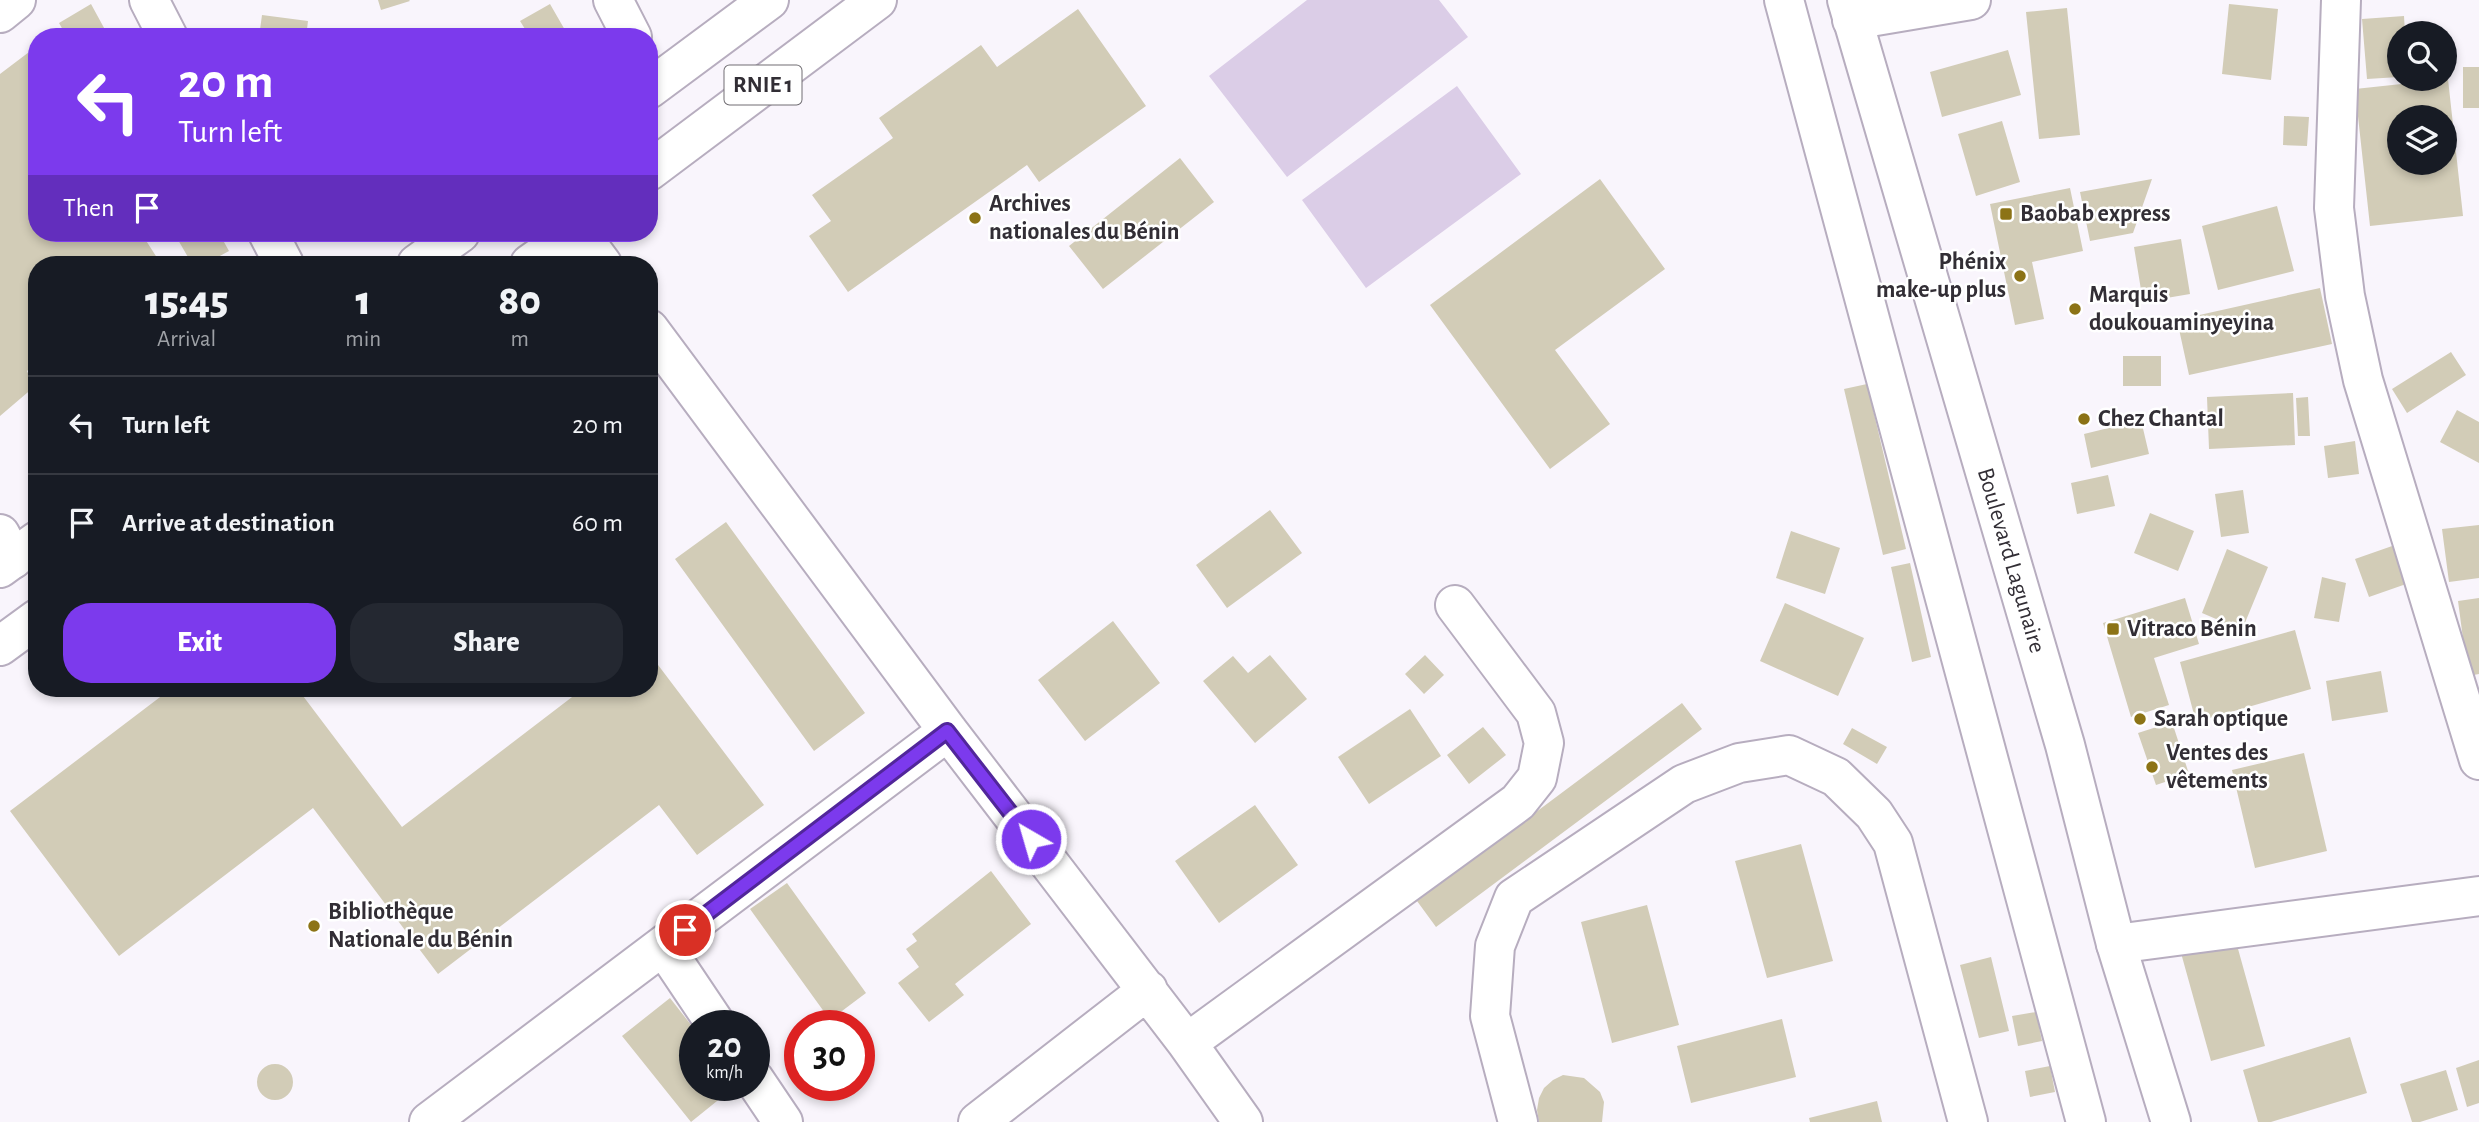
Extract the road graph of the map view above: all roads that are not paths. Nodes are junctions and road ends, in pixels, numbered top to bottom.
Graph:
1 (16, 0) edge
2 (149, 0) edge
3 (612, 0) edge
4 (769, 0) edge
5 (877, 0) edge
6 (1784, 0) edge
7 (1971, 0) edge
8 (2341, 0) edge
9 (1849, 10) edge
10 (0, 13) edge
11 (163, 28) edge
12 (627, 28) edge
13 (658, 77) edge
14 (658, 165) edge
15 (448, 242) edge
16 (563, 242) edge
17 (584, 242) edge
18 (428, 256) edge
19 (542, 256) edge
20 (595, 256) edge
21 (658, 341) edge
22 (1455, 604) dead end
23 (28, 626) edge
24 (0, 646) edge
25 (947, 731) junction
26 (2479, 760) edge
27 (2479, 896) edge
28 (2116, 944) junction
29 (664, 947) junction
30 (1148, 990) junction
31 (707, 1010) edge
32 (1188, 1043) junction
33 (769, 1101) edge
34 (429, 1122) edge
35 (783, 1122) edge
36 (978, 1122) edge
37 (1243, 1122) edge
38 (1518, 1122) edge
39 (1968, 1122) edge
40 (2086, 1122) edge
41 (2171, 1122) edge

1 - 10 main road
2 - 11 main road
3 - 12 main road
4 - 13 main road, RNIE 1
5 - 14 main road, RNIE 1
6 - 40 main road
7 - 9 main road
8 - 26 main road
9 - 28 main road, Boulevard Lagunaire
15 - 18 main road
16 - 19 main road
17 - 20 main road
21 - 25 main road
22 - 32 main road
23 - 24 main road
25 - 29 main road
25 - 30 main road
27 - 28 main road
28 - 41 main road, Boulevard Lagunaire
29 - 31 main road
29 - 34 main road
30 - 32 main road
30 - 36 main road
32 - 37 main road
33 - 35 main road
38 - 39 main road

